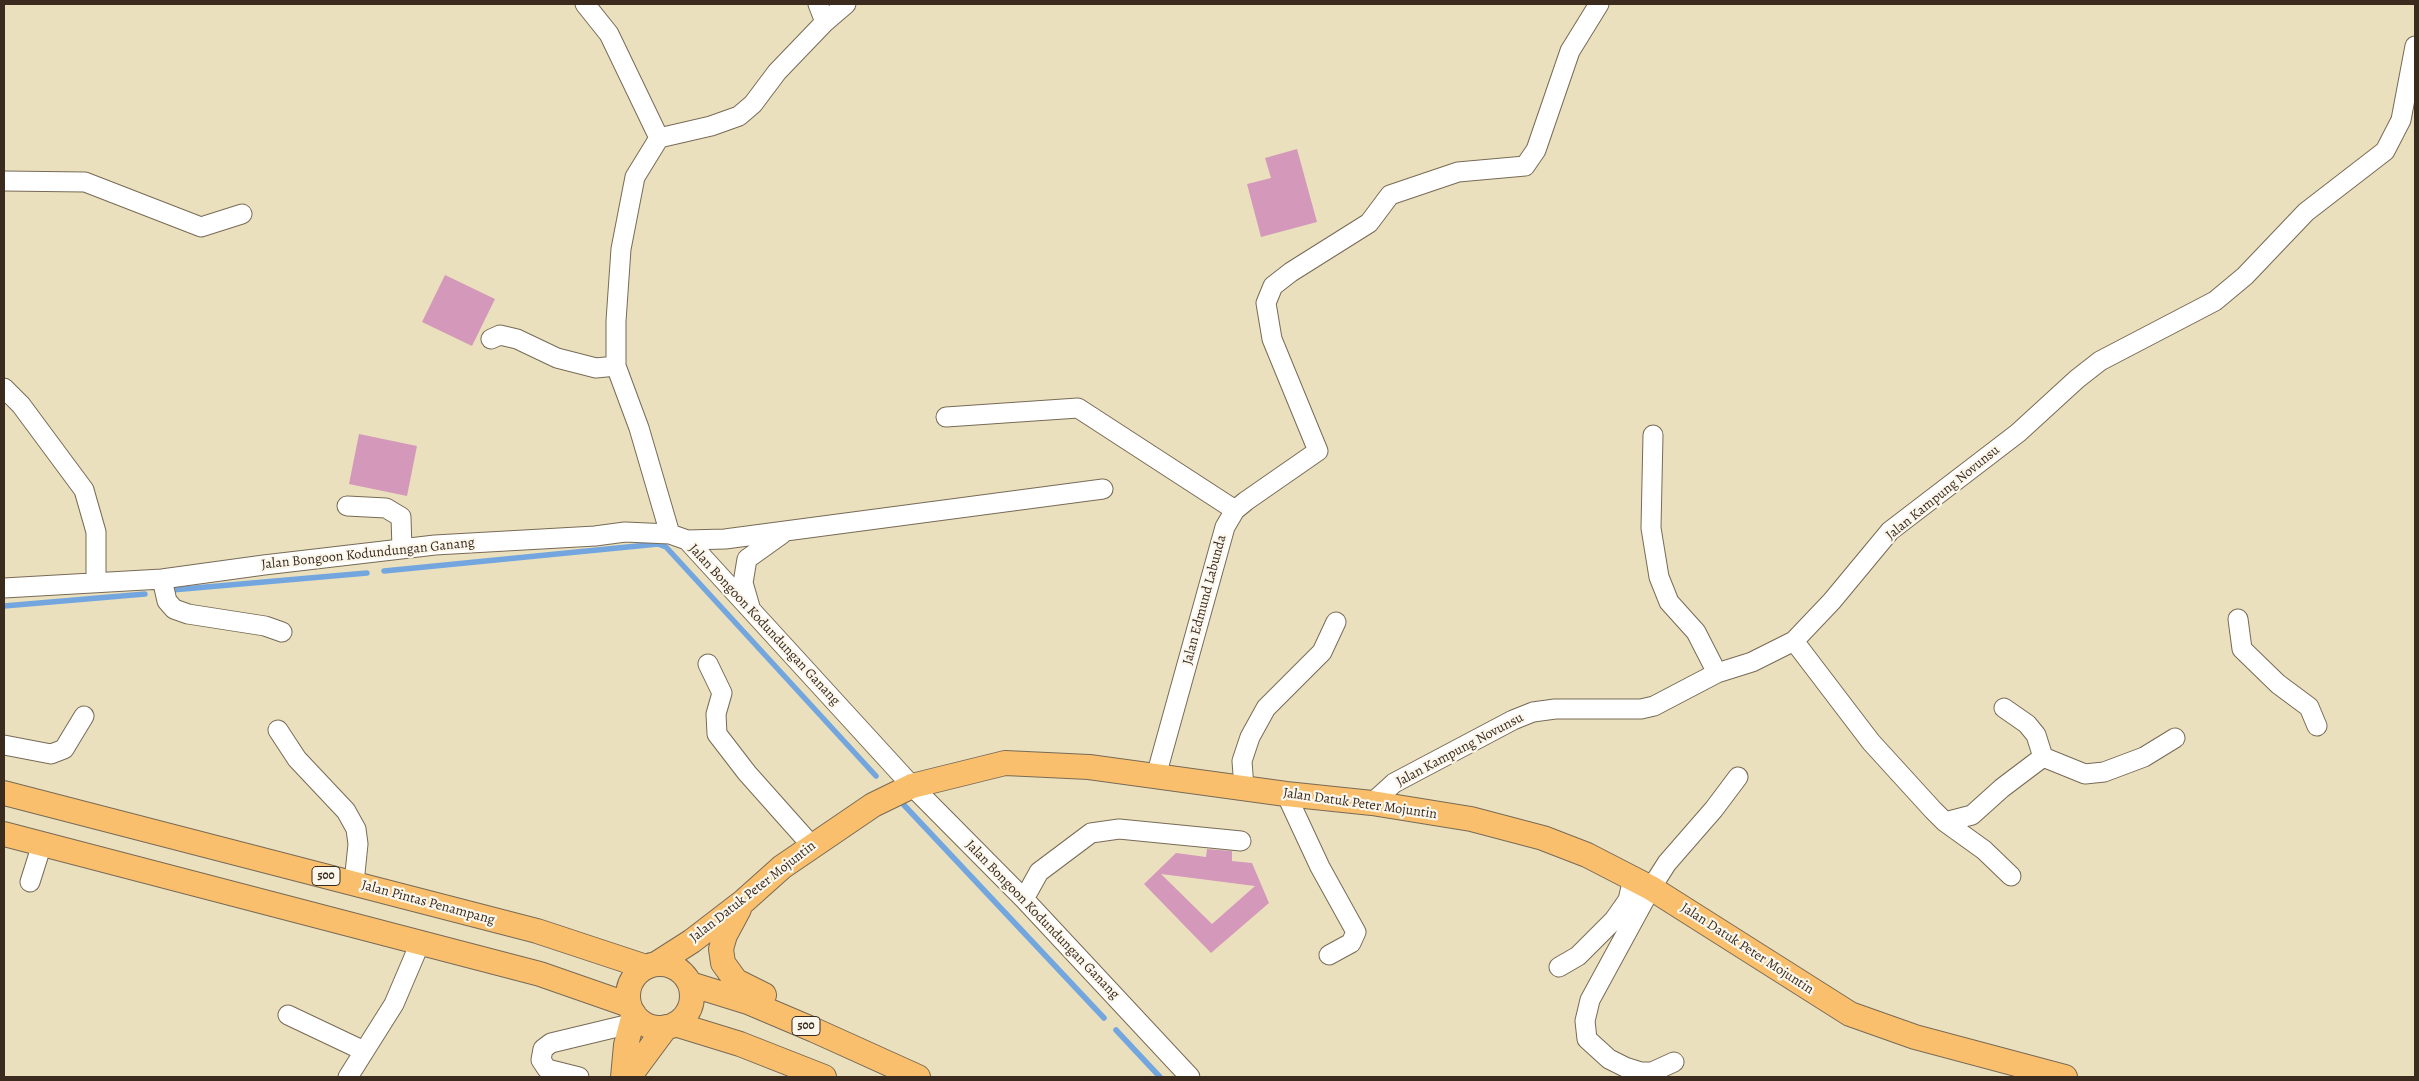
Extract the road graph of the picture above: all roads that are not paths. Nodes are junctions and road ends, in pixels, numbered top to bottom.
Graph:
1 (585, 4) edge
2 (818, 4) edge
3 (846, 4) edge
4 (1599, 4) edge
5 (825, 22) junction
6 (2415, 46) edge
7 (659, 138) junction
8 (4, 180) edge
9 (242, 214) dead end
10 (491, 339) dead end
11 (616, 366) junction
12 (4, 388) edge
13 (946, 417) dead end
14 (1653, 435) dead end
15 (1103, 489) dead end
16 (347, 506) dead end
17 (1235, 510) junction
18 (787, 530) junction
19 (678, 537) junction
20 (402, 549) junction
21 (162, 579) junction
22 (96, 582) junction
23 (4, 588) edge
24 (751, 611) junction
25 (2238, 619) dead end
26 (1336, 622) dead end
27 (282, 632) dead end
28 (1794, 642) junction
29 (708, 664) dead end
30 (1716, 673) junction
31 (2004, 708) dead end
32 (84, 716) dead end
33 (2317, 726) dead end
34 (278, 730) dead end
35 (2174, 738) dead end
36 (4, 745) edge
37 (2043, 757) junction
38 (1156, 776) junction
39 (1738, 776) dead end
40 (912, 786) junction
41 (1244, 788) junction
42 (4, 793) edge
43 (1286, 794) junction
44 (1372, 803) junction
45 (1945, 822) junction
46 (4, 834) edge
47 (1241, 840) dead end
48 (42, 844) junction
49 (812, 846) junction
50 (2011, 876) dead end
51 (30, 882) dead end
52 (354, 883) junction
53 (1642, 883) junction
54 (1024, 899) junction
55 (744, 901) junction
56 (420, 943) junction
57 (1330, 955) dead end
58 (651, 965) junction
59 (1560, 967) dead end
60 (690, 984) junction
61 (631, 1014) junction
62 (288, 1015) dead end
63 (671, 1026) junction
64 (364, 1051) junction
65 (866, 1052) junction
66 (1674, 1062) dead end
67 (348, 1077) edge
68 (579, 1077) edge
69 (623, 1077) edge
70 (629, 1077) edge
71 (824, 1077) edge
72 (918, 1077) edge
73 (1190, 1077) edge
74 (2065, 1077) edge

1 - 7 street
2 - 5 street
3 - 5 street
4 - 17 street, Jalan Edmund Labunda
5 - 7 street
6 - 28 street, Jalan Kampung Novunsu
7 - 11 street
8 - 9 street
10 - 11 street
11 - 19 street
12 - 22 street
13 - 17 street
14 - 30 street
15 - 18 street
16 - 20 street
17 - 38 street, Jalan Edmund Labunda
18 - 19 street
18 - 24 street
19 - 20 street, Jalan Bongoon Kodundungan Ganang
19 - 24 street, Jalan Bongoon Kodundungan Ganang
20 - 21 street, Jalan Bongoon Kodundungan Ganang
21 - 22 street, Jalan Bongoon Kodundungan Ganang
21 - 27 street
22 - 23 street, Jalan Bongoon Kodundungan Ganang
24 - 40 street, Jalan Bongoon Kodundungan Ganang
25 - 33 street
26 - 41 street
28 - 30 street, Jalan Kampung Novunsu
28 - 45 street
29 - 49 street
30 - 44 street, Jalan Kampung Novunsu
31 - 37 street
32 - 36 street
34 - 52 street
35 - 37 street
37 - 45 street
38 - 40 main road, Jalan Datuk Peter Mojuntin
38 - 41 main road, Jalan Datuk Peter Mojuntin
39 - 53 street
40 - 49 main road, Jalan Datuk Peter Mojuntin
40 - 54 street, Jalan Bongoon Kodundungan Ganang
41 - 43 main road, Jalan Datuk Peter Mojuntin
42 - 52 main road, Jalan Pintas Penampang / 500
43 - 44 main road, Jalan Datuk Peter Mojuntin
43 - 57 street
44 - 53 main road, Jalan Datuk Peter Mojuntin
45 - 50 street
46 - 48 main road
47 - 54 street
48 - 51 street
48 - 56 main road
49 - 55 main road, Jalan Datuk Peter Mojuntin
52 - 58 main road, Jalan Pintas Penampang / 500
53 - 59 street
53 - 66 street
53 - 74 main road, Jalan Datuk Peter Mojuntin
54 - 73 street, Jalan Bongoon Kodundungan Ganang
55 - 58 main road, Jalan Datuk Peter Mojuntin
55 - 65 main road
56 - 61 main road
56 - 64 street
58 - 60 main road, 500
58 - 61 main road
60 - 63 main road
60 - 65 main road, 500
61 - 63 main road
61 - 68 street
61 - 69 main road
62 - 64 street
63 - 70 main road
63 - 71 main road
64 - 67 street
65 - 72 main road, 500

